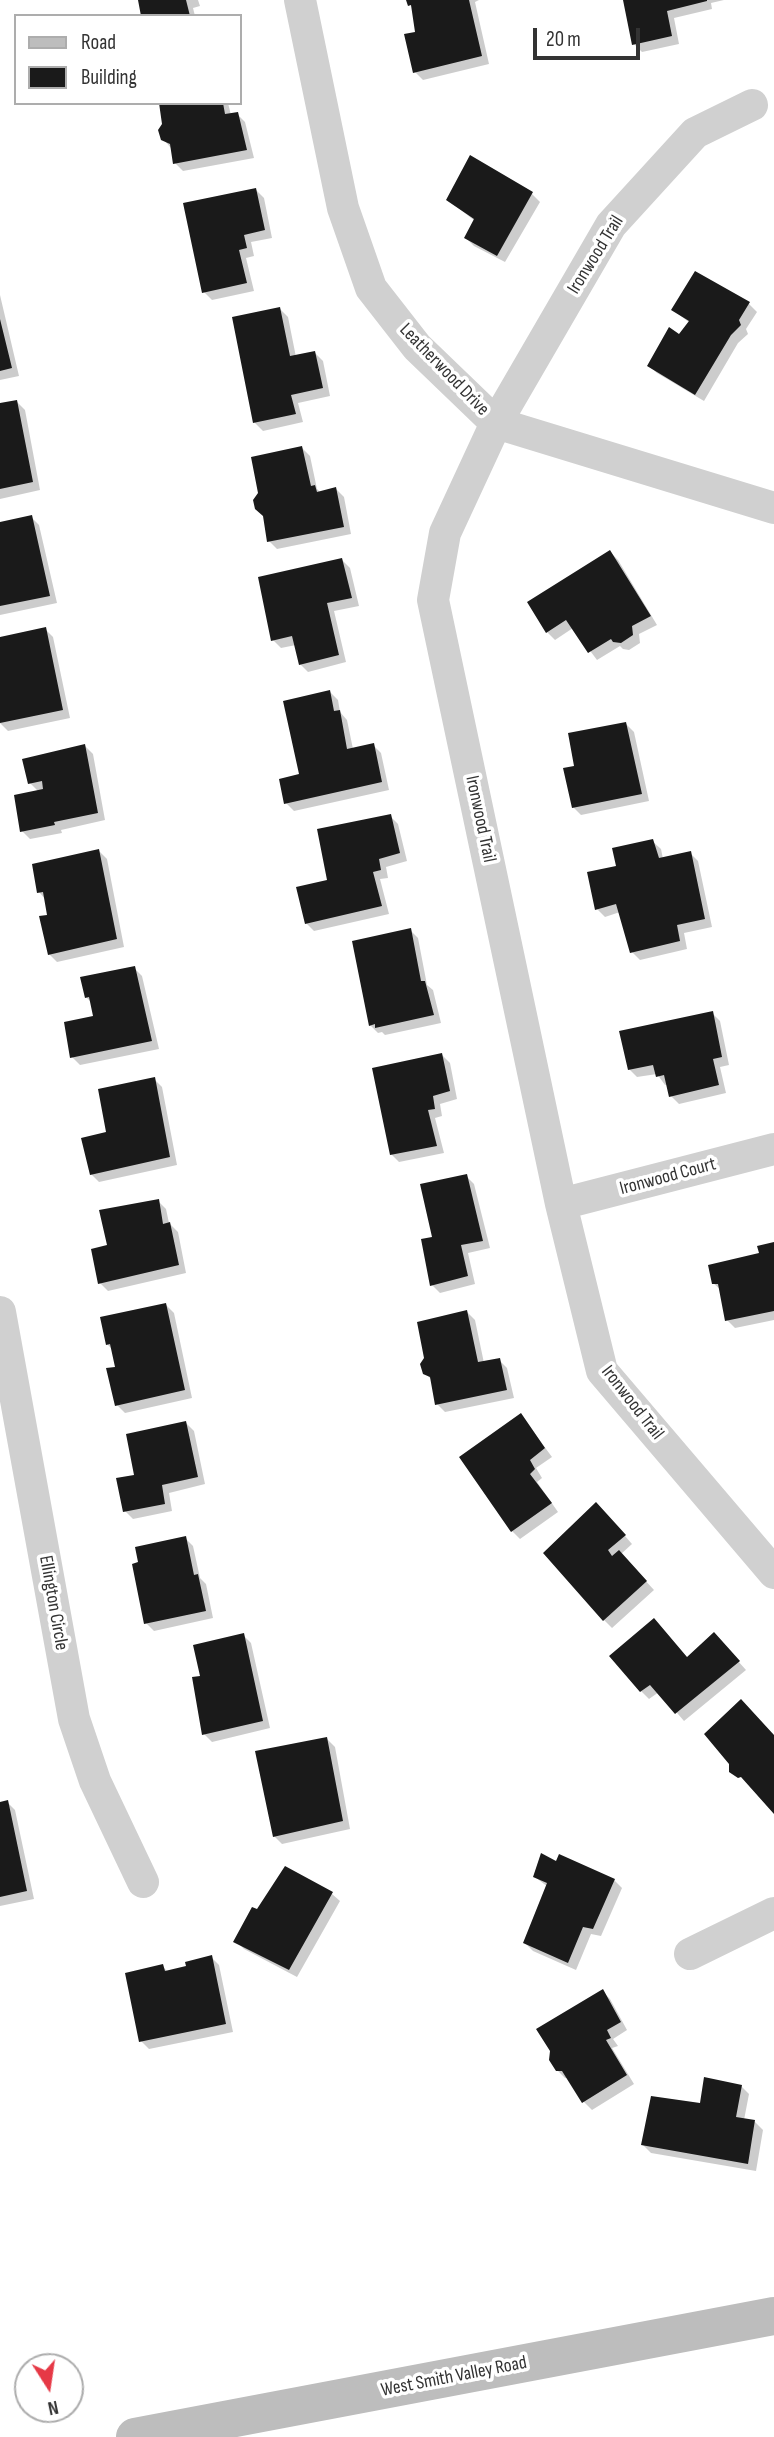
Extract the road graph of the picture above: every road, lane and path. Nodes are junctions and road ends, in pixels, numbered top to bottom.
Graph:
1 (300, 0) edge
2 (752, 105) dead end
3 (496, 423) junction
4 (774, 508) edge
5 (774, 1149) edge
6 (561, 1204) junction
7 (0, 1312) edge
8 (774, 1573) edge
9 (143, 1882) dead end
10 (774, 1913) edge
11 (690, 1954) dead end
12 (774, 2316) edge
13 (135, 2437) edge

1 - 3 street, Leatherwood Drive
2 - 3 street, Ironwood Trail
3 - 4 street, Leatherwood Drive
3 - 6 street, Ironwood Trail
5 - 6 street, Ironwood Court
6 - 8 street, Ironwood Trail
7 - 9 street, Ellington Circle
10 - 11 street
12 - 13 main road, West Smith Valley Road

